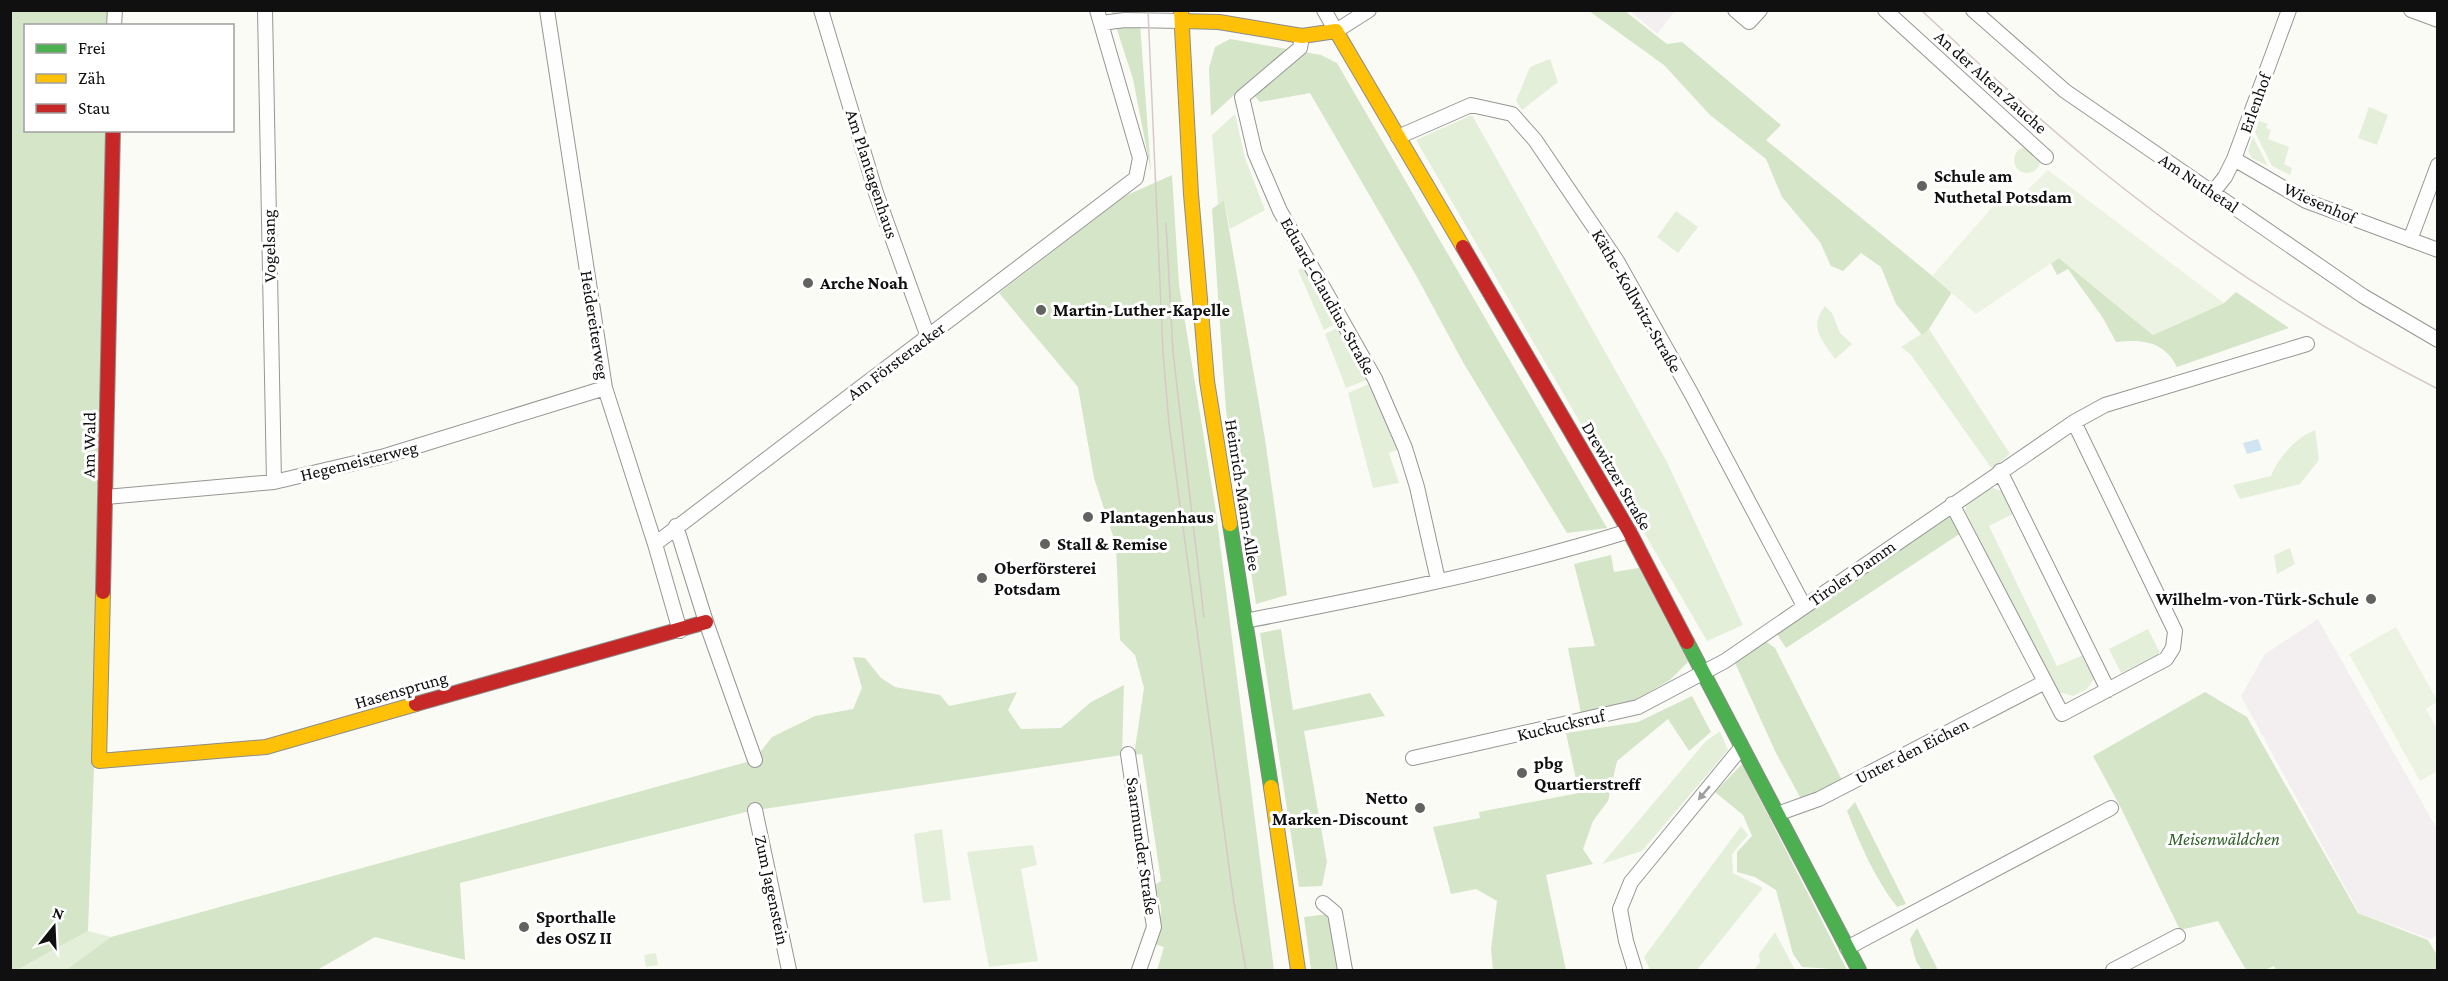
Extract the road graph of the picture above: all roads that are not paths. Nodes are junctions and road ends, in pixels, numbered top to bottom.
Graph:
1 (265, 10) edge
2 (547, 10) edge
3 (820, 10) edge
4 (1324, 10) edge
5 (1369, 10) edge
6 (1736, 10) edge
7 (1760, 10) edge
8 (1885, 10) edge
9 (1973, 10) edge
10 (2289, 10) edge
11 (2411, 10) edge
12 (1182, 16) edge
13 (1099, 17) edge
14 (2438, 20) edge
15 (1336, 31) junction
16 (1302, 36) junction
17 (113, 132) edge
18 (1398, 137) junction
19 (2046, 157) dead end
20 (2234, 159) junction
21 (2438, 165) edge
22 (2213, 192) junction
23 (2410, 240) junction
24 (2438, 250) edge
25 (928, 337) junction
26 (2438, 340) edge
27 (2307, 344) dead end
28 (605, 388) junction
29 (2074, 422) junction
30 (2000, 471) junction
31 (274, 482) junction
32 (106, 497) junction
33 (1952, 504) junction
34 (676, 526) junction
35 (1629, 531) junction
36 (655, 544) junction
37 (1438, 580) junction
38 (1804, 606) junction
39 (1245, 621) junction
40 (706, 622) junction
41 (680, 631) junction
42 (1702, 673) junction
43 (2045, 682) junction
44 (2108, 690) junction
45 (1741, 748) junction
46 (1128, 754) dead end
47 (1413, 758) dead end
48 (99, 760) joint
49 (755, 760) dead end
50 (2111, 808) dead end
51 (755, 810) dead end
52 (1776, 814) junction
53 (1323, 903) dead end
54 (2178, 936) dead end
55 (1847, 948) junction
56 (789, 970) edge
57 (1139, 970) edge
58 (1298, 970) edge
59 (1345, 970) edge
60 (1635, 970) edge
61 (1859, 970) edge
62 (2113, 970) edge

1 - 31 street, Vogelsang
2 - 28 street, Heidereiterweg
3 - 25 street, Am Plantagenhaus
4 - 15 street, Drewitzer Straße
5 - 15 street
6 - 7 street
8 - 19 street, An der Alten Zauche
9 - 22 street, Am Nuthetal
10 - 20 street, Erlenhof
11 - 14 street
12 - 13 street
12 - 16 street
12 - 39 street, Heinrich-Mann-Allee
13 - 25 street, Am Försteracker
15 - 16 street
15 - 18 street, Drewitzer Straße
16 - 37 street, Eduard-Claudius-Straße
17 - 32 street, Am Wald
18 - 35 street, Drewitzer Straße
18 - 38 street, Käthe-Kollwitz-Straße
20 - 22 street, Erlenhof
20 - 23 street, Wiesenhof
21 - 23 street
22 - 26 street, Am Nuthetal
23 - 24 street, Wiesenhof
25 - 34 street, Am Försteracker
27 - 29 street, Tiroler Damm
28 - 31 street, Hegemeisterweg
28 - 36 street, Heidereiterweg
29 - 30 street, Tiroler Damm
29 - 44 street
30 - 33 street, Tiroler Damm
30 - 44 street
31 - 32 street, Hegemeisterweg
32 - 48 street, Am Wald
33 - 38 street, Tiroler Damm
33 - 43 street
34 - 36 street, Am Försteracker
34 - 40 street
35 - 37 street
35 - 42 street, Drewitzer Straße
36 - 41 street, Heidereiterweg
37 - 39 street
38 - 42 street, Tiroler Damm
39 - 58 street, Heinrich-Mann-Allee
40 - 41 street, Hasensprung
40 - 49 street
41 - 48 street, Hasensprung
42 - 45 street, Drewitzer Straße
42 - 47 street, Kuckucksruf
43 - 44 street
43 - 52 street, Unter den Eichen
45 - 52 street, Drewitzer Straße
45 -> 60 street
46 - 57 street, Saarmunder Straße
50 - 55 street
51 - 56 street, Zum Jagenstein
52 - 55 street, Drewitzer Straße
53 - 59 street
54 - 62 street
55 - 61 street, Drewitzer Straße

